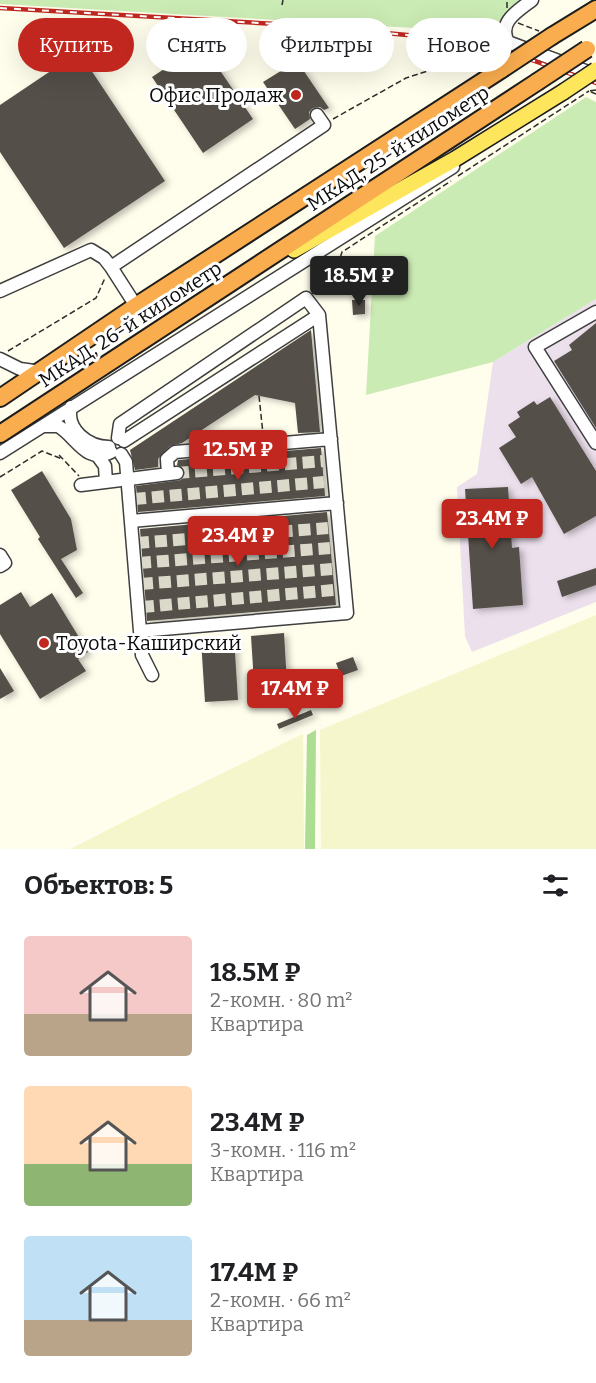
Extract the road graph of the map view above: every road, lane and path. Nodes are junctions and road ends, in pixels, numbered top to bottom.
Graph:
1 (283, 0) edge
2 (532, 0) edge
3 (282, 5) dead end
4 (596, 9) edge
5 (519, 23) dead end
6 (552, 36) junction
7 (591, 46) edge
8 (596, 70) edge
9 (425, 72) edge
10 (596, 75) edge
11 (596, 90) edge
12 (589, 91) junction
13 (596, 94) edge
14 (528, 114) junction
15 (320, 120) joint
16 (266, 223) joint
17 (283, 248) joint
18 (111, 267) junction
19 (0, 291) edge
20 (207, 298) junction
21 (306, 298) junction
22 (136, 306) junction
23 (596, 312) edge
24 (319, 315) junction
25 (0, 357) edge
26 (40, 372) junction
27 (259, 396) dead end
28 (0, 398) edge
29 (71, 407) junction
30 (42, 426) junction
31 (0, 434) edge
32 (121, 439) junction
33 (331, 439) junction
34 (596, 443) edge
35 (263, 444) junction
36 (113, 451) junction
37 (0, 453) edge
38 (58, 455) dead end
39 (97, 455) junction
40 (62, 459) junction
41 (0, 477) edge
42 (128, 477) junction
43 (81, 481) joint
44 (106, 482) junction
45 (337, 503) junction
46 (131, 521) junction
47 (0, 555) edge
48 (0, 566) edge
49 (140, 631) junction
50 (152, 675) dead end

1 - 3 path
2 - 10 street
4 - 6 highway, МКАД, 25-й километр
5 - 6 path
6 - 16 highway, МКАД, 25-й километр, bridge
7 - 17 highway, МКАД, 25-й километр, bridge
8 - 14 main road, bridge
9 - 15 path
11 - 12 path
12 - 13 path
12 - 21 path
14 - 20 main road
14 - 29 street
15 - 18 street
16 - 22 highway, МКАД, 26-й километр
17 - 20 highway, МКАД, 26-й километр
18 - 19 street
18 - 22 street
18 - 25 path
20 - 31 highway, МКАД, 26-й километр
21 - 24 street
21 - 32 street
22 - 26 highway, МКАД, 26-й километр
23 - 34 street
24 - 32 street
24 - 33 street
25 - 26 street
26 - 28 highway, МКАД, 26-й километр
27 - 35 path
29 - 30 street
29 - 36 street
30 - 37 street
30 - 39 street
32 - 36 street
33 - 35 street
33 - 45 street
35 - 42 street
36 - 39 street
36 - 42 street
38 - 40 path
39 - 44 street
40 - 41 path
40 - 43 path
42 - 44 street
42 - 46 street
43 - 44 street
45 - 46 street
45 - 49 street
46 - 49 street
47 - 48 street
49 - 50 street

